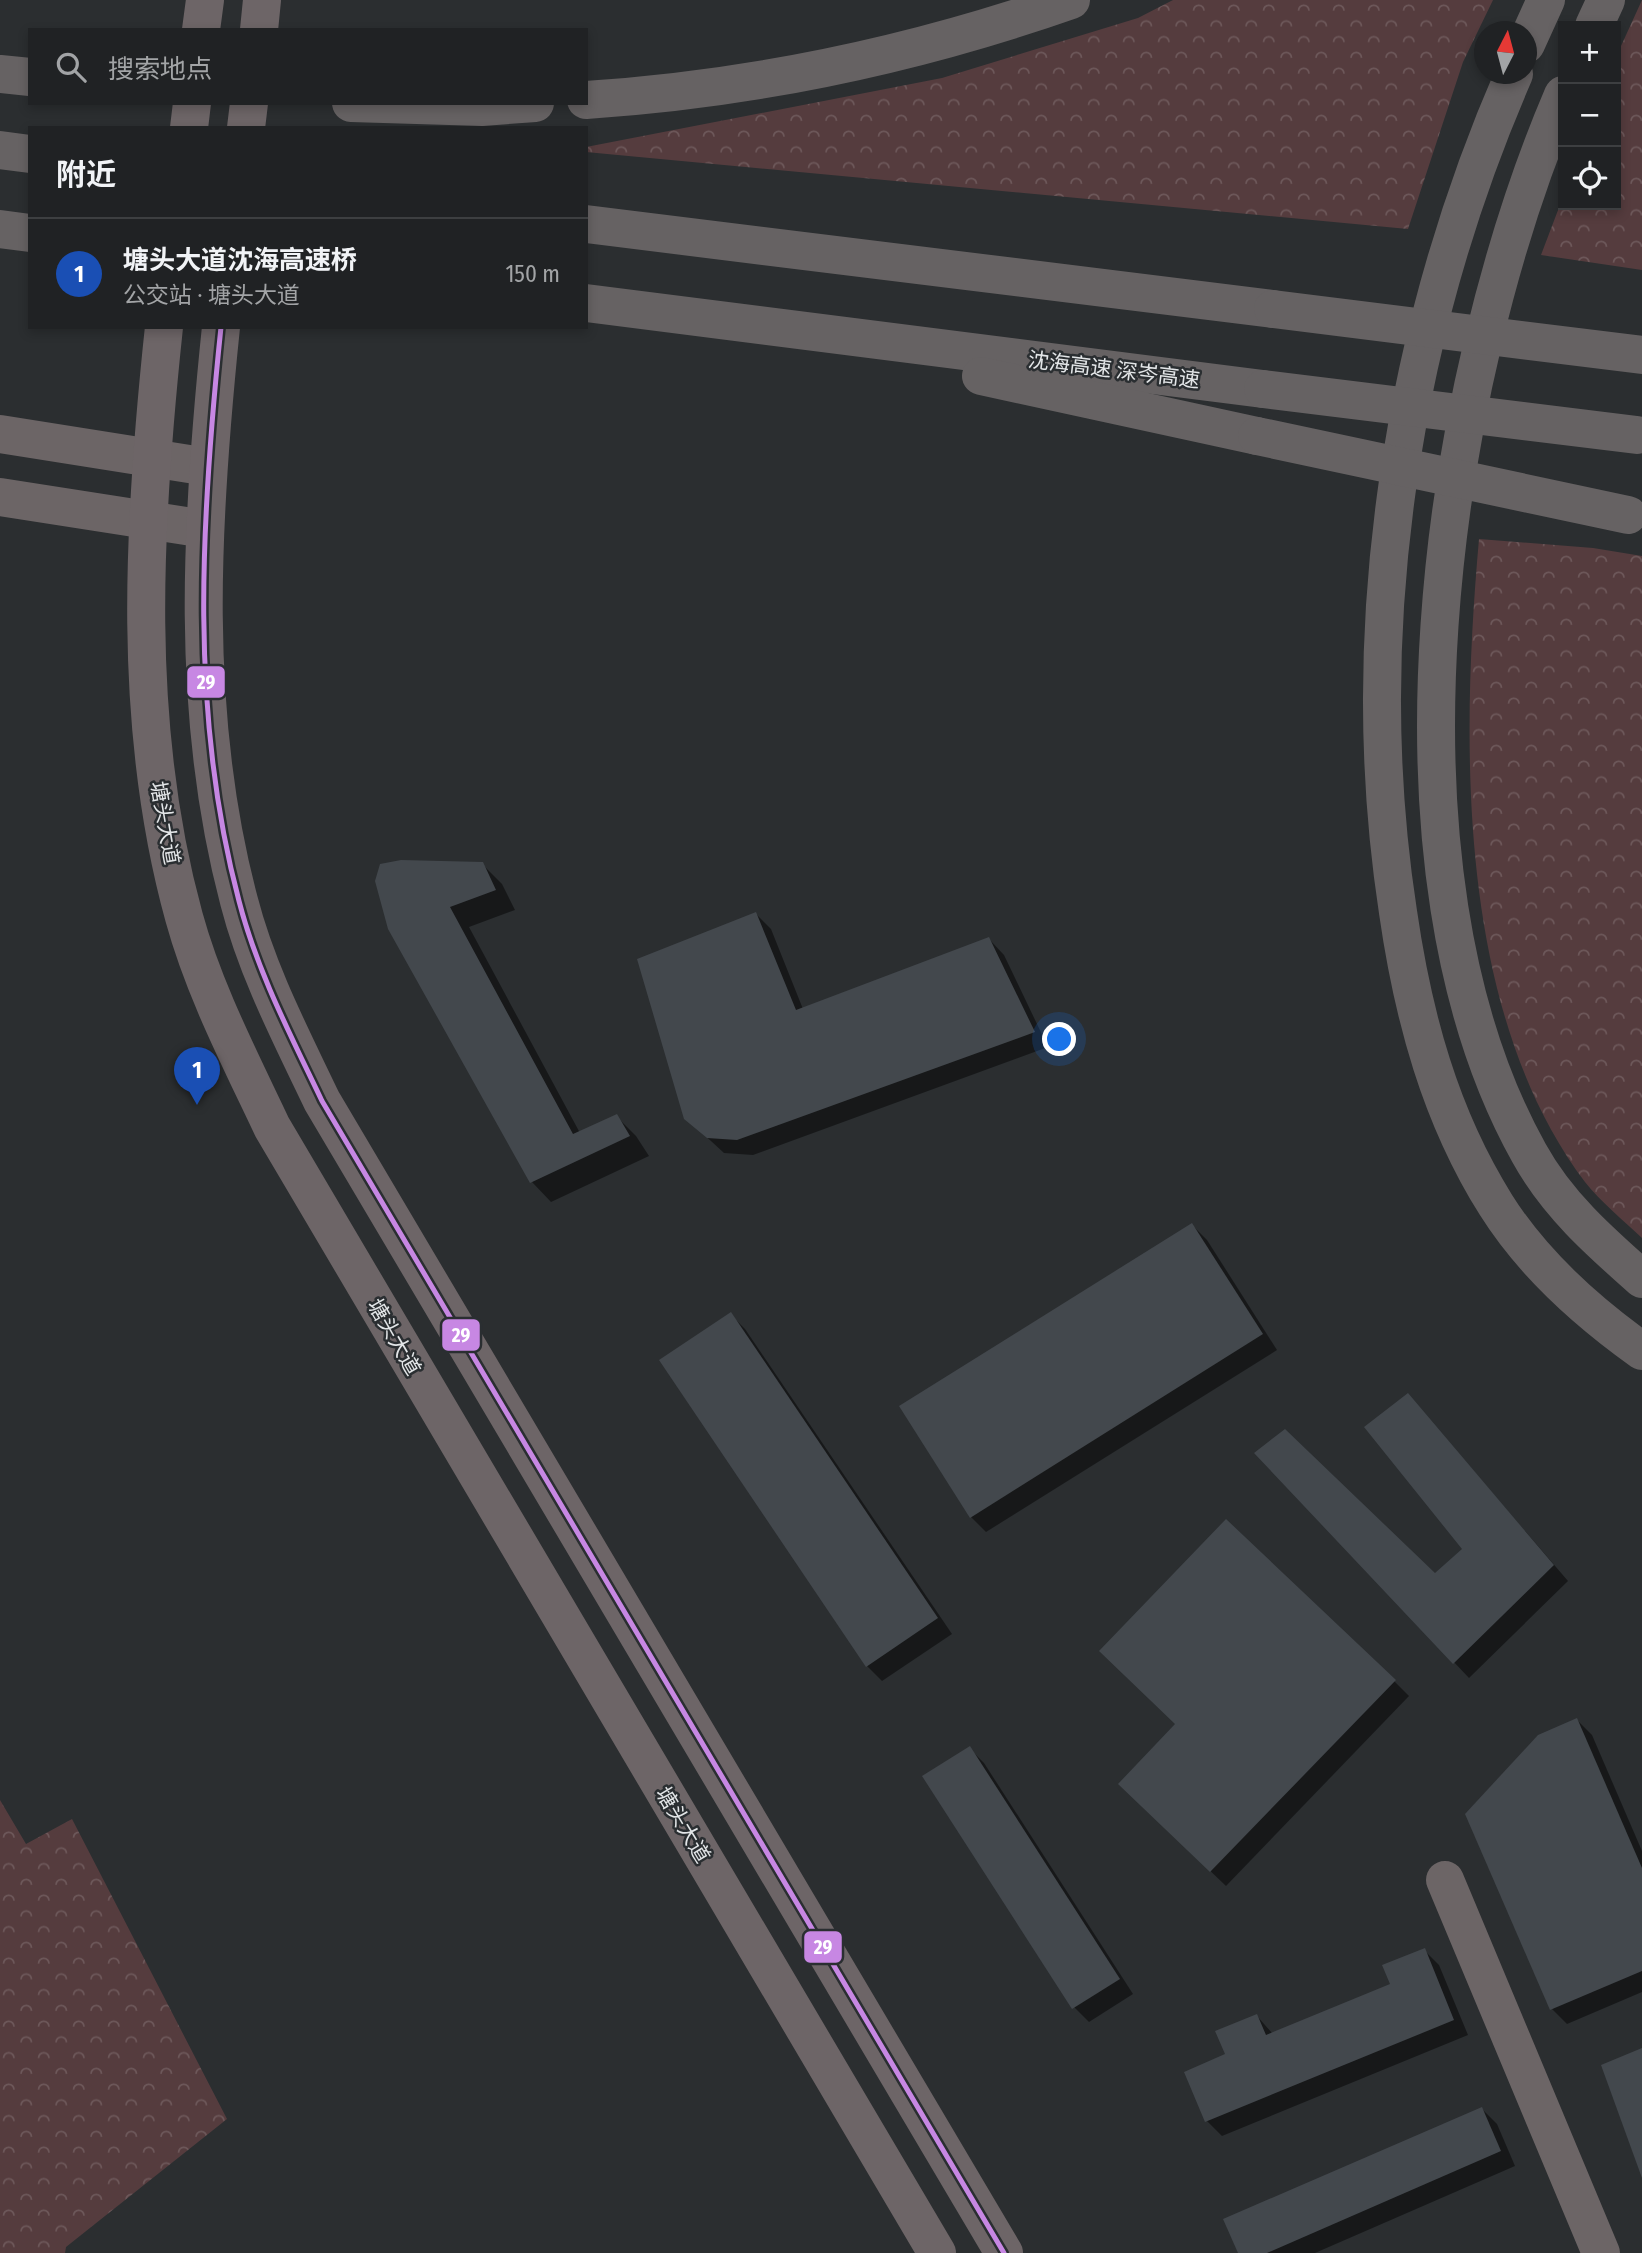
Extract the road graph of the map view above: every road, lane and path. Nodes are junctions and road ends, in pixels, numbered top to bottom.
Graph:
1 (205, 0) edge
2 (262, 0) edge
3 (1071, 0) edge
4 (1546, 0) edge
5 (1606, 0) edge
6 (1537, 21) edge
7 (1596, 21) edge
8 (201, 28) edge
9 (258, 28) edge
10 (0, 74) edge
11 (28, 76) edge
12 (1510, 84) edge
13 (588, 100) edge
14 (192, 105) edge
15 (249, 105) edge
16 (405, 105) edge
17 (508, 105) edge
18 (1558, 109) edge
19 (189, 126) edge
20 (246, 126) edge
21 (0, 150) edge
22 (28, 154) edge
23 (588, 224) edge
24 (0, 229) edge
25 (28, 233) edge
26 (588, 303) edge
27 (733, 321) junction
28 (164, 329) edge
29 (221, 329) edge
30 (1642, 355) edge
31 (0, 434) edge
32 (1640, 435) edge
33 (151, 458) junction
34 (208, 467) junction
35 (0, 497) edge
36 (1635, 517) edge
37 (148, 520) junction
38 (205, 529) junction
39 (1642, 1279) edge
40 (1642, 1350) edge
41 (1445, 1880) dead end
42 (937, 2253) edge
43 (1004, 2253) edge
44 (1601, 2253) edge

1 - 8 main road
2 - 9 main road
3 - 13 highway
4 - 6 highway
5 - 7 highway
10 - 11 highway
12 - 40 highway
14 - 19 main road
15 - 20 main road
16 - 17 highway
18 - 39 highway
21 - 22 highway
23 - 30 highway, bridge
24 - 25 highway
26 - 27 highway, 沈海高速 深岑高速
27 - 32 highway, 沈海高速 深岑高速, bridge
27 - 36 highway, bridge
28 - 33 main road, 塘头大道
29 - 34 main road
31 - 33 street
33 - 34 street
33 - 37 main road, 塘头大道
34 - 38 main road
35 - 37 street
37 - 38 street
37 - 42 main road, 塘头大道
38 - 43 main road
41 - 44 street

